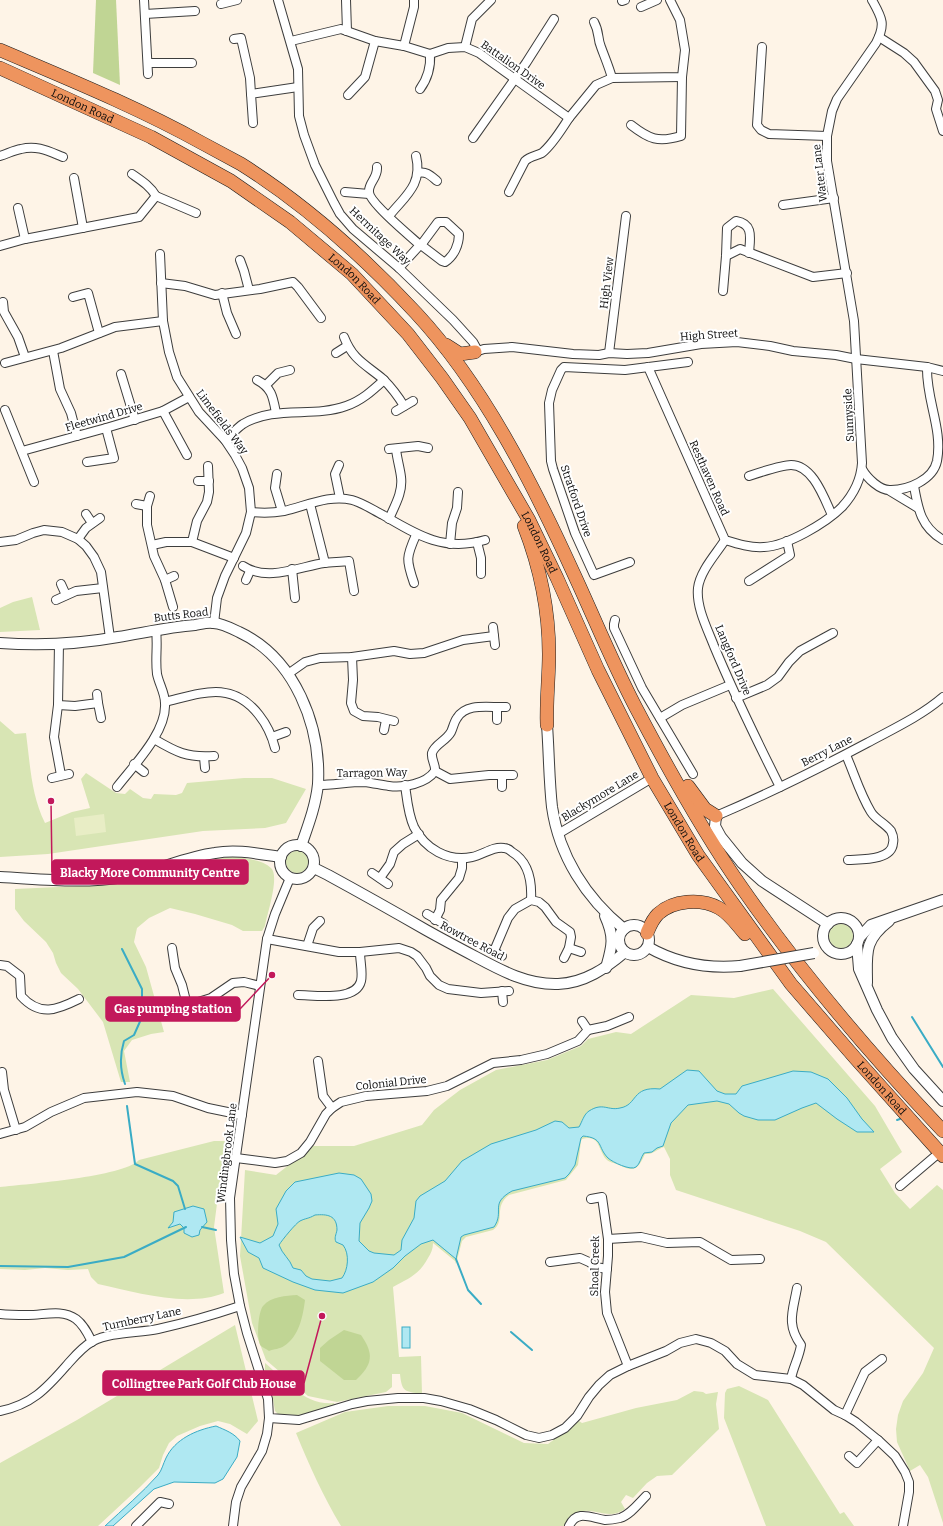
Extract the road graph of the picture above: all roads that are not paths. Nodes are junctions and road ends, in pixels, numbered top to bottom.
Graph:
1 (144, 0) edge
2 (278, 0) edge
3 (346, 0) edge
4 (414, 0) edge
5 (491, 0) edge
6 (658, 0) edge
7 (670, 0) edge
8 (872, 0) edge
9 (641, 7) dead end
10 (195, 11) dead end
11 (145, 14) junction
12 (554, 19) dead end
13 (594, 22) dead end
14 (347, 31) junction
15 (238, 36) dead end
16 (879, 37) junction
17 (291, 41) junction
18 (375, 41) junction
19 (404, 46) junction
20 (465, 47) junction
21 (762, 47) dead end
22 (0, 50) edge
23 (430, 54) junction
24 (148, 63) junction
25 (192, 63) dead end
26 (0, 68) edge
27 (148, 74) dead end
28 (682, 77) junction
29 (612, 78) junction
30 (514, 79) junction
31 (298, 87) junction
32 (420, 89) dead end
33 (251, 94) junction
34 (940, 94) edge
35 (348, 95) dead end
36 (569, 118) junction
37 (253, 123) dead end
38 (631, 125) dead end
39 (943, 131) edge
40 (827, 136) junction
41 (473, 138) dead end
42 (0, 156) edge
43 (416, 156) dead end
44 (63, 157) dead end
45 (377, 167) dead end
46 (418, 173) junction
47 (132, 174) dead end
48 (74, 178) dead end
49 (437, 181) dead end
50 (345, 192) dead end
51 (509, 192) dead end
52 (369, 194) junction
53 (156, 196) junction
54 (834, 198) junction
55 (783, 205) dead end
56 (18, 208) dead end
57 (196, 213) dead end
58 (389, 216) junction
59 (626, 216) dead end
60 (83, 228) junction
61 (25, 239) junction
62 (421, 245) junction
63 (0, 246) edge
64 (749, 253) junction
65 (160, 254) dead end
66 (726, 256) junction
67 (240, 260) dead end
68 (399, 268) junction
69 (847, 273) junction
70 (161, 283) junction
71 (249, 290) junction
72 (723, 292) dead end
73 (222, 293) junction
74 (73, 297) dead end
75 (3, 302) dead end
76 (2, 313) edge
77 (321, 318) dead end
78 (163, 321) junction
79 (99, 332) junction
80 (236, 334) dead end
81 (344, 337) dead end
82 (438, 339) junction
83 (348, 346) junction
84 (53, 351) junction
85 (476, 352) junction
86 (336, 353) dead end
87 (607, 354) junction
88 (25, 357) junction
89 (856, 359) junction
90 (688, 362) dead end
91 (5, 363) dead end
92 (648, 367) junction
93 (926, 367) junction
94 (605, 368) junction
95 (290, 370) dead end
96 (943, 371) edge
97 (121, 374) dead end
98 (257, 380) dead end
99 (384, 380) junction
100 (266, 385) junction
101 (475, 389) junction
102 (190, 397) junction
103 (413, 401) dead end
104 (404, 406) junction
105 (5, 410) dead end
106 (396, 410) dead end
107 (163, 411) junction
108 (276, 413) junction
109 (135, 420) junction
110 (106, 428) junction
111 (77, 436) junction
112 (225, 440) junction
113 (428, 448) dead end
114 (22, 451) junction
115 (187, 455) dead end
116 (87, 462) dead end
117 (339, 465) dead end
118 (208, 466) dead end
119 (862, 469) junction
120 (503, 473) junction
121 (277, 474) dead end
122 (749, 476) dead end
123 (198, 481) dead end
124 (209, 481) junction
125 (34, 482) dead end
126 (914, 486) junction
127 (890, 491) junction
128 (458, 492) dead end
129 (150, 496) dead end
130 (340, 498) junction
131 (136, 504) dead end
132 (310, 504) junction
133 (147, 506) junction
134 (918, 508) junction
135 (282, 511) junction
136 (251, 512) junction
137 (86, 514) dead end
138 (832, 515) junction
139 (100, 518) dead end
140 (389, 519) junction
141 (92, 523) junction
142 (416, 535) junction
143 (78, 539) junction
144 (725, 540) junction
145 (943, 540) edge
146 (787, 541) junction
147 (0, 542) edge
148 (192, 542) junction
149 (450, 544) junction
150 (152, 545) junction
151 (234, 558) junction
152 (630, 562) dead end
153 (325, 563) junction
154 (292, 569) junction
155 (481, 574) dead end
156 (174, 576) dead end
157 (165, 580) junction
158 (246, 580) dead end
159 (749, 581) dead end
160 (414, 583) dead end
161 (61, 584) dead end
162 (103, 588) junction
163 (354, 591) dead end
164 (66, 594) junction
165 (294, 598) dead end
166 (56, 600) dead end
167 (173, 607) dead end
168 (593, 617) junction
169 (615, 620) dead end
170 (214, 623) junction
171 (493, 627) dead end
172 (156, 630) junction
173 (832, 633) dead end
174 (494, 636) junction
175 (110, 638) junction
176 (0, 643) edge
177 (59, 644) junction
178 (495, 645) dead end
179 (352, 657) junction
180 (288, 674) junction
181 (730, 685) junction
182 (943, 697) edge
183 (736, 698) junction
184 (165, 702) junction
185 (58, 705) junction
186 (497, 708) junction
187 (506, 708) dead end
188 (101, 718) dead end
189 (660, 718) junction
190 (497, 720) dead end
191 (547, 725) joint
192 (384, 730) dead end
193 (286, 732) dead end
194 (272, 737) junction
195 (154, 739) junction
196 (275, 748) dead end
197 (846, 755) junction
198 (214, 756) dead end
199 (204, 757) junction
200 (134, 764) junction
201 (205, 768) dead end
202 (144, 772) dead end
203 (435, 772) junction
204 (693, 774) dead end
205 (502, 775) junction
206 (513, 775) dead end
207 (52, 778) dead end
208 (652, 778) junction
209 (318, 784) junction
210 (405, 785) junction
211 (117, 787) dead end
212 (502, 787) dead end
213 (780, 787) junction
214 (716, 816) junction
215 (419, 834) junction
216 (558, 834) junction
217 (301, 846) junction
218 (281, 857) junction
219 (462, 858) junction
220 (848, 860) dead end
221 (314, 868) junction
222 (372, 873) dead end
223 (0, 877) edge
224 (290, 878) junction
225 (380, 878) junction
226 (388, 884) dead end
227 (531, 900) junction
228 (943, 900) edge
229 (603, 911) junction
230 (427, 914) dead end
231 (896, 917) junction
232 (320, 920) dead end
233 (435, 920) junction
234 (850, 921) junction
235 (879, 922) junction
236 (444, 924) dead end
237 (828, 924) junction
238 (624, 929) junction
239 (647, 933) junction
240 (267, 939) junction
241 (858, 941) junction
242 (307, 946) junction
243 (648, 947) junction
244 (172, 948) dead end
245 (569, 948) junction
246 (831, 950) junction
247 (360, 952) junction
248 (581, 952) dead end
249 (625, 952) junction
250 (502, 956) dead end
251 (564, 958) dead end
252 (0, 965) edge
253 (606, 968) junction
254 (859, 968) junction
255 (791, 984) junction
256 (867, 985) junction
257 (260, 986) junction
258 (298, 995) dead end
259 (79, 999) dead end
260 (503, 1002) dead end
261 (187, 1005) junction
262 (179, 1008) dead end
263 (629, 1017) dead end
264 (582, 1021) dead end
265 (588, 1030) junction
266 (318, 1061) dead end
267 (2, 1072) dead end
268 (943, 1101) edge
269 (332, 1108) junction
270 (242, 1116) junction
271 (16, 1130) junction
272 (943, 1131) edge
273 (0, 1134) edge
274 (941, 1154) edge
275 (236, 1158) junction
276 (900, 1186) dead end
277 (591, 1199) dead end
278 (608, 1239) junction
279 (760, 1259) dead end
280 (550, 1262) dead end
281 (607, 1268) junction
282 (797, 1288) dead end
283 (240, 1306) junction
284 (0, 1314) edge
285 (92, 1342) junction
286 (882, 1360) dead end
287 (628, 1366) junction
288 (791, 1379) junction
289 (0, 1411) edge
290 (845, 1414) junction
291 (269, 1418) junction
292 (878, 1440) junction
293 (849, 1456) dead end
294 (646, 1496) dead end
295 (169, 1504) dead end
296 (136, 1526) edge
297 (233, 1526) edge
298 (569, 1526) edge
299 (903, 1526) edge

1 - 11 street
2 - 17 street, Hermitage Way
3 - 14 street
4 - 19 street
5 - 20 street
6 - 9 street
7 - 28 street
8 - 16 street, Water Lane
10 - 11 street
11 - 24 street
12 - 30 street
13 - 29 street
14 - 17 street
14 - 18 street
15 - 33 street
16 - 34 street
16 - 40 street, Water Lane
17 - 31 street, Hermitage Way
18 - 19 street
18 - 35 street
19 - 23 street
20 - 23 street, Battalion Drive
20 - 30 street, Battalion Drive
21 - 40 street
22 - 82 highway, London Road
23 - 32 street
24 - 25 street
24 - 27 street
26 - 120 highway, London Road
28 - 29 street
28 - 38 street
29 - 36 street
30 - 36 street, Battalion Drive
30 - 41 street
31 - 33 street
31 - 68 street, Hermitage Way
33 - 37 street
34 - 39 street
36 - 51 street
40 - 54 street, Water Lane
42 - 44 street
43 - 46 street
45 - 52 street
46 - 49 street
46 - 58 street
47 - 53 street
48 - 60 street
50 - 52 street
52 - 58 street
53 - 57 street
53 - 60 street
54 - 55 street
54 - 69 street, Water Lane
56 - 61 street
58 - 62 street
59 - 87 street, High View
60 - 61 street
61 - 63 street
62 - 62 street
62 - 68 street
64 - 66 street
64 - 66 street
64 - 69 street
65 - 70 street, Limefields Way
66 - 72 street
67 - 71 street
68 - 85 street, Hermitage Way
69 - 89 street, Water Lane
70 - 73 street
70 - 78 street, Limefields Way
71 - 73 street
71 - 77 street
73 - 80 street
74 - 79 street
75 - 76 street
76 - 88 street
78 - 79 street
78 - 102 street, Limefields Way
79 - 84 street
81 - 83 street
82 - 85 highway
82 - 101 highway, London Road
83 - 86 street
83 - 99 street
84 - 88 street
84 - 111 street
85 - 87 street, High Street
85 - 101 highway
87 - 89 street, High Street
87 - 94 street
88 - 91 street
89 - 93 street, High Street
89 - 119 street, Sunnyside
90 - 92 street, Stratford Drive
92 - 94 street, Stratford Drive
92 - 144 street, Resthaven Road
93 - 96 street, High Street
93 - 126 street
94 - 152 street, Stratford Drive
95 - 100 street
97 - 109 street
98 - 100 street
99 - 104 street
99 - 108 street
100 - 108 street
101 - 168 highway, London Road
102 - 107 street, Fleetwind Drive
102 - 112 street, Limefields Way
103 - 104 street
104 - 106 street
105 - 114 street
107 - 109 street, Fleetwind Drive
107 - 115 street
108 - 112 street
109 - 110 street, Fleetwind Drive
110 - 111 street, Fleetwind Drive
110 - 116 street
111 - 114 street, Fleetwind Drive
112 - 136 street, Limefields Way
113 - 140 street
114 - 125 street
117 - 130 street
118 - 124 street
119 - 127 street
119 - 138 street
120 - 191 highway
120 - 208 highway, London Road
121 - 135 street
122 - 138 street
123 - 124 street
124 - 148 street
126 - 127 street
126 - 134 street
127 - 134 street
128 - 149 street
129 - 133 street
130 - 132 street
130 - 140 street
131 - 133 street
132 - 135 street
132 - 153 street
133 - 150 street
134 - 145 street
135 - 136 street
136 - 151 street, Limefields Way
137 - 141 street
138 - 146 street
139 - 141 street
140 - 142 street
141 - 143 street
142 - 149 street
142 - 160 street
143 - 147 street
143 - 162 street
144 - 146 street
144 - 181 street, Langford Drive
146 - 159 street
148 - 150 street
148 - 151 street
149 - 155 street
150 - 157 street
151 - 170 street, Limefields Way
153 - 154 street
153 - 163 street
154 - 158 street
154 - 165 street
156 - 157 street
157 - 167 street
161 - 164 street
162 - 164 street
162 - 175 street
164 - 166 street
168 - 214 highway
168 - 272 highway, London Road
169 - 189 street
170 - 172 street, Butts Road
170 - 180 street, Butts Road
171 - 174 street
172 - 175 street, Butts Road
172 - 184 street
173 - 183 street
174 - 178 street
174 - 179 street
175 - 177 street, Butts Road
176 - 177 street, Butts Road
177 - 185 street
179 - 180 street
179 - 192 street
180 - 209 street, Butts Road
181 - 183 street, Langford Drive
181 - 189 street
182 - 197 street, Berry Lane
183 - 213 street, Langford Drive
184 - 194 street
184 - 195 street
185 - 188 street
185 - 207 street
186 - 187 street
186 - 190 street
186 - 203 street
189 - 204 street
191 - 216 street
193 - 194 street
194 - 196 street
195 - 199 street
195 - 200 street
197 - 213 street, Berry Lane
197 - 220 street
198 - 199 street
199 - 201 street
200 - 202 street
200 - 211 street
203 - 205 street
203 - 210 street, Tarragon Way
205 - 206 street
205 - 212 street
208 - 216 street, Blackymore Lane
208 - 255 highway, London Road
209 - 210 street, Tarragon Way
209 - 217 street, Butts Road
210 - 215 street
213 - 214 street, Berry Lane
214 - 237 street
215 - 219 street
215 - 225 street
216 - 229 street
217 - 218 street
217 - 221 street
218 - 223 street
218 - 224 street
219 - 227 street
219 - 233 street
221 - 224 street
221 - 253 street, Rowtree Road
222 - 225 street
224 - 240 street, Windingbrook Lane
225 - 226 street
227 - 245 street
227 - 250 street
228 - 231 street
229 - 238 street
229 - 253 street
230 - 233 street
231 - 235 street
231 - 256 street
232 - 242 street
233 - 236 street
234 - 235 street
234 - 237 street
234 - 241 street
235 - 241 street
237 - 246 street
238 - 239 street
238 - 249 street
239 - 243 street
239 - 255 highway
240 - 242 street
240 - 257 street, Windingbrook Lane
241 - 246 street
241 - 254 street
242 - 247 street
243 - 246 street, bridge
243 - 249 street
244 - 261 street
245 - 248 street
245 - 251 street
246 - 254 street
247 - 258 street
247 - 260 street
249 - 253 street, Rowtree Road
252 - 259 street
254 - 256 street
255 - 274 highway, London Road
256 - 268 street
257 - 261 street
257 - 270 street, Windingbrook Lane
261 - 262 street
263 - 265 street, Colonial Drive
264 - 265 street
265 - 269 street, Colonial Drive
266 - 269 street
267 - 271 street
269 - 275 street, Colonial Drive
270 - 271 street
270 - 275 street, Windingbrook Lane
271 - 273 street
274 - 276 street
275 - 283 street, Windingbrook Lane
277 - 278 street, Shoal Creek
278 - 279 street
278 - 281 street, Shoal Creek
280 - 281 street
281 - 287 street, Shoal Creek
282 - 288 street
283 - 285 street, Turnberry Lane
283 - 291 street, Windingbrook Lane
284 - 285 street
285 - 289 street, Turnberry Lane
286 - 290 street
287 - 288 street
287 - 291 street
288 - 290 street
290 - 292 street
291 - 297 street, Windingbrook Lane
292 - 293 street
292 - 299 street
294 - 298 street
295 - 296 street

